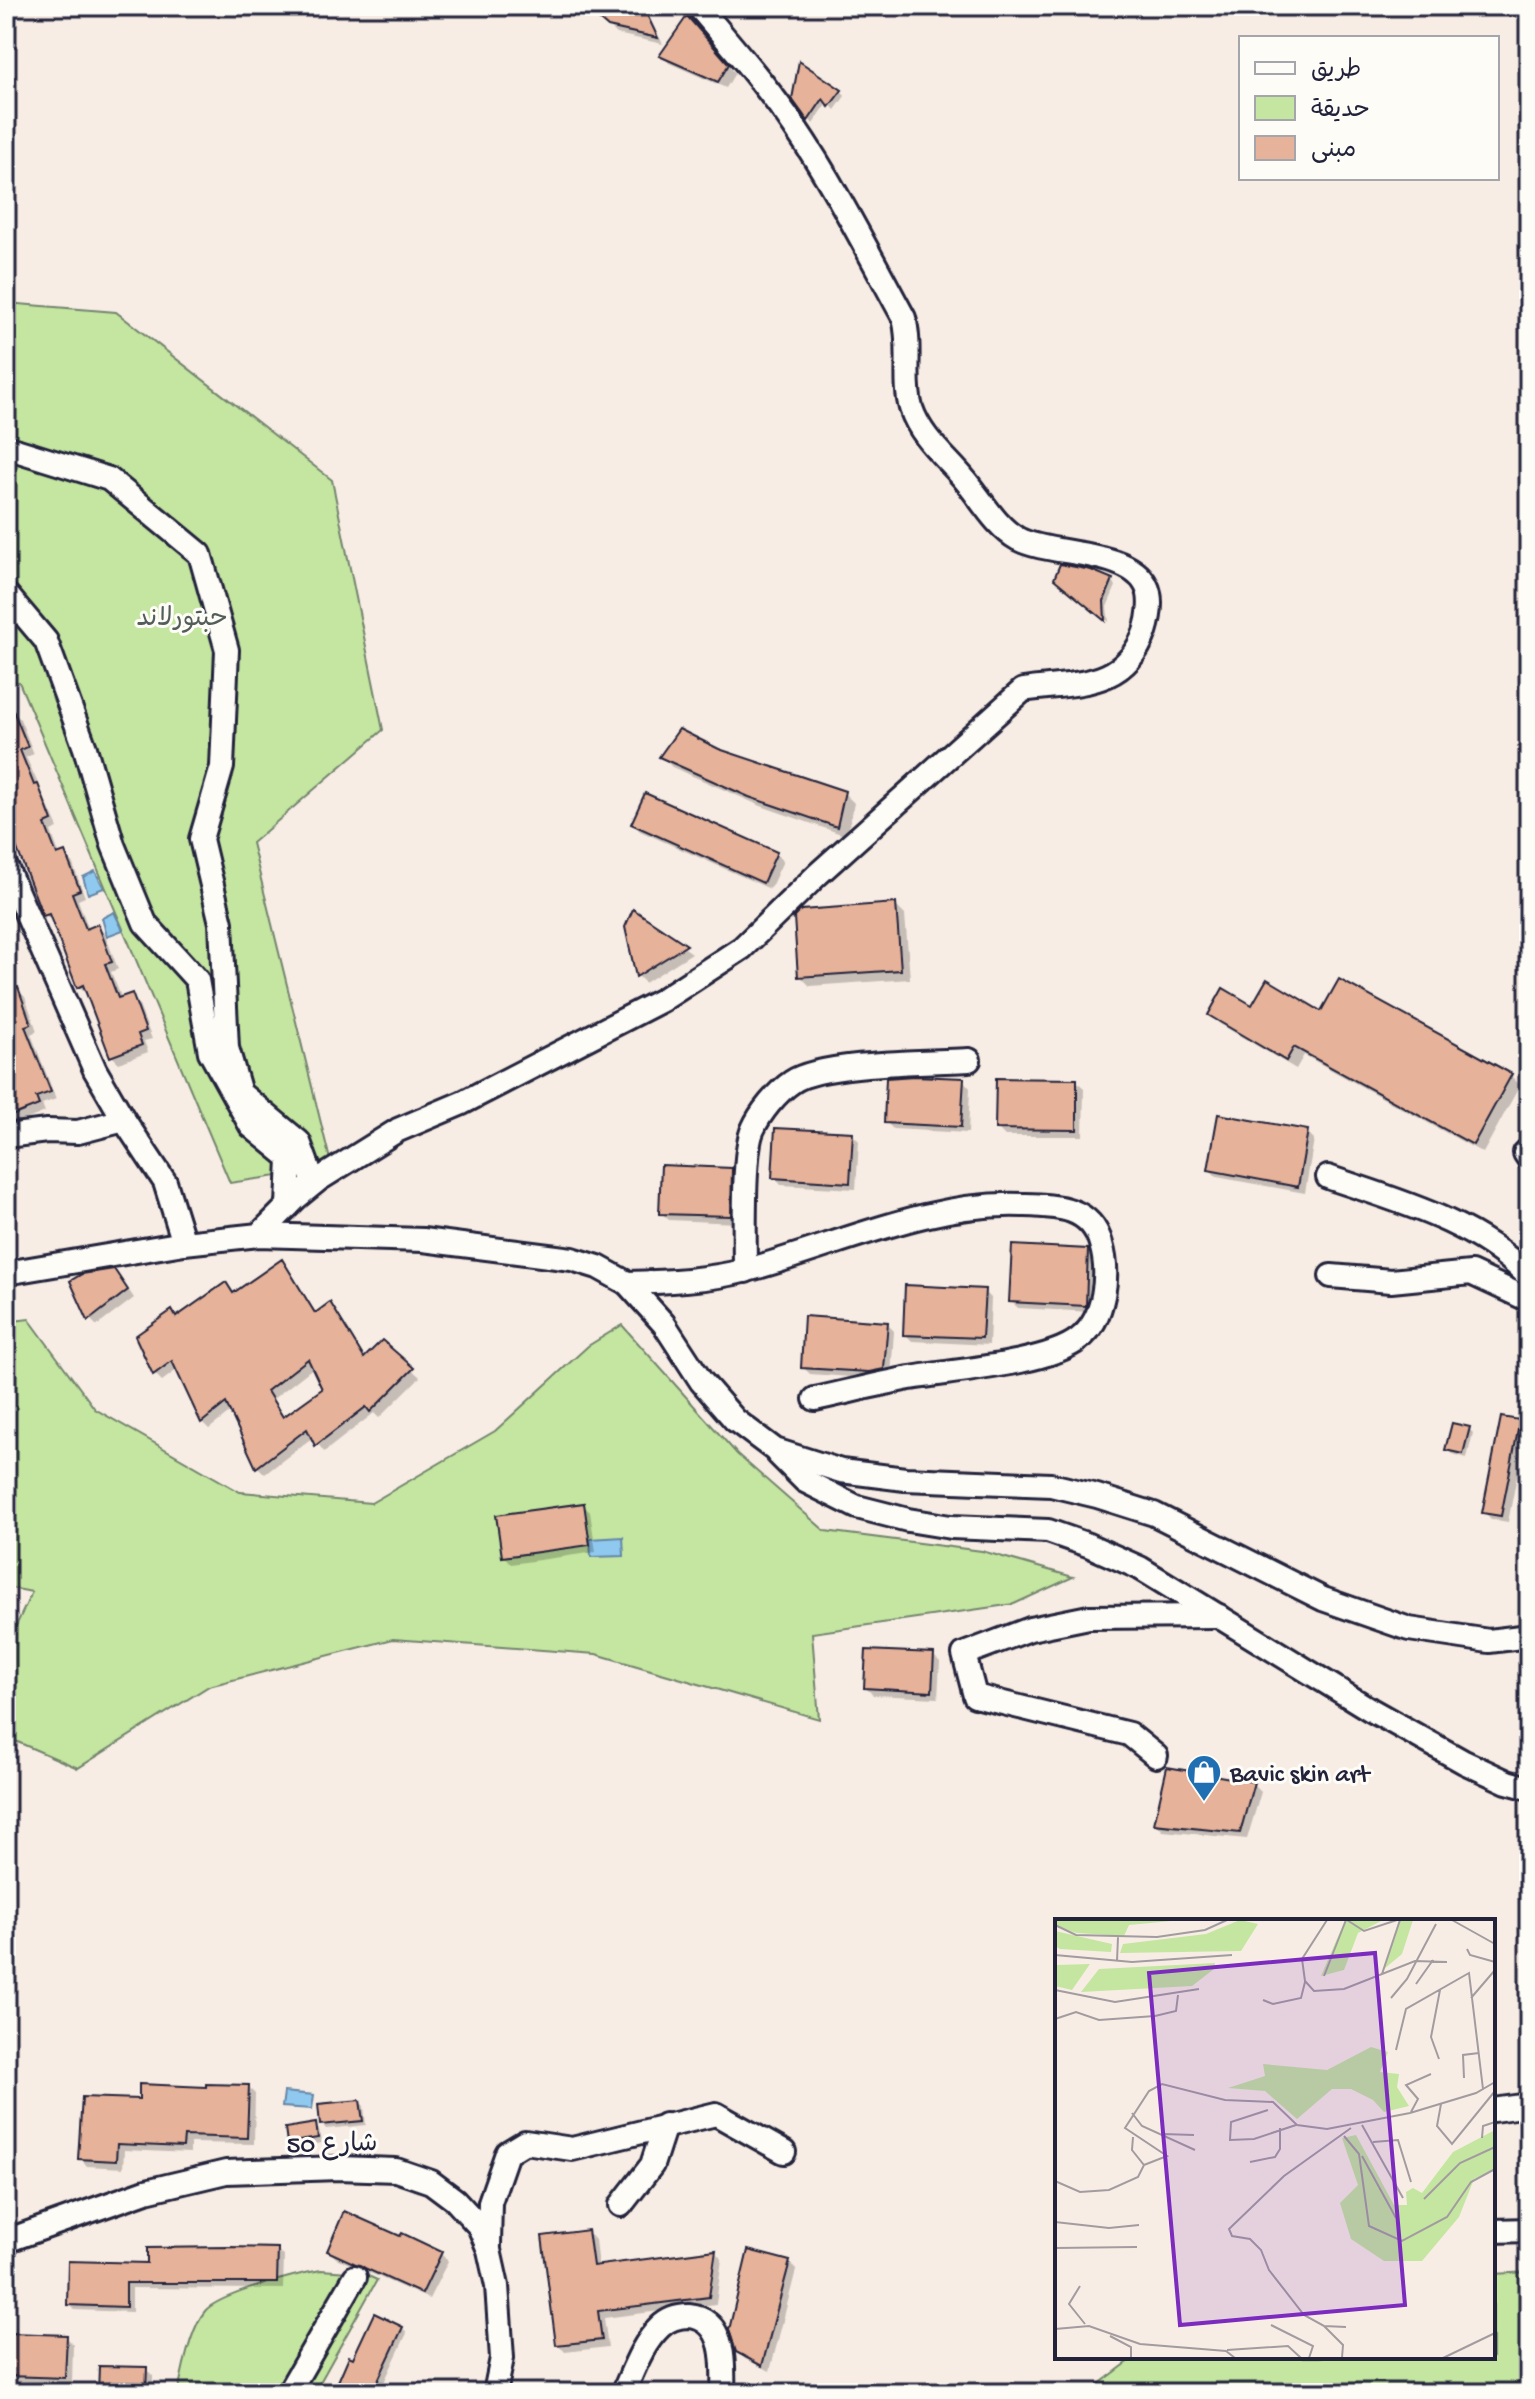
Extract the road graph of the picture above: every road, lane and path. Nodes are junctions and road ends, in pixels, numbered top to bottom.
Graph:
1 (698, 6) edge
2 (6, 447) edge
3 (8, 596) dead end
4 (6, 867) edge
5 (969, 1060) dead end
6 (124, 1120) junction
7 (6, 1136) edge
8 (1529, 1149) edge
9 (1529, 1159) edge
10 (1328, 1177) dead end
11 (314, 1183) junction
12 (288, 1206) junction
13 (259, 1235) junction
14 (184, 1243) junction
15 (745, 1271) junction
16 (6, 1273) edge
17 (1331, 1276) dead end
18 (1529, 1277) edge
19 (627, 1283) junction
20 (1529, 1300) edge
21 (815, 1399) dead end
22 (775, 1450) junction
23 (1219, 1616) junction
24 (1529, 1636) edge
25 (1156, 1756) dead end
26 (1529, 1788) edge
27 (1529, 2105) edge
28 (1495, 2110) edge
29 (665, 2125) junction
30 (784, 2152) dead end
31 (621, 2205) dead end
32 (1529, 2230) edge
33 (1495, 2231) edge
34 (6, 2241) edge
35 (489, 2250) junction
36 (355, 2277) dead end
37 (288, 2393) edge
38 (495, 2393) edge
39 (623, 2393) edge
40 (723, 2393) edge

1 - 11 street
2 - 11 street
3 - 12 street
4 - 6 street
5 - 15 street
6 - 7 street
6 - 14 street
8 - 9 street
10 - 18 street
11 - 12 street
12 - 13 street
13 - 14 street
13 - 19 street
14 - 16 street
15 - 19 street
15 - 21 street
17 - 20 street
19 - 22 street
22 - 23 street
22 - 24 street
23 - 25 street
23 - 26 street
27 - 28 street
29 - 30 street
29 - 31 street
29 - 35 street
32 - 33 street
34 - 35 street, شارع 50
35 - 38 street, شارع 50
36 - 37 street
39 - 40 street

